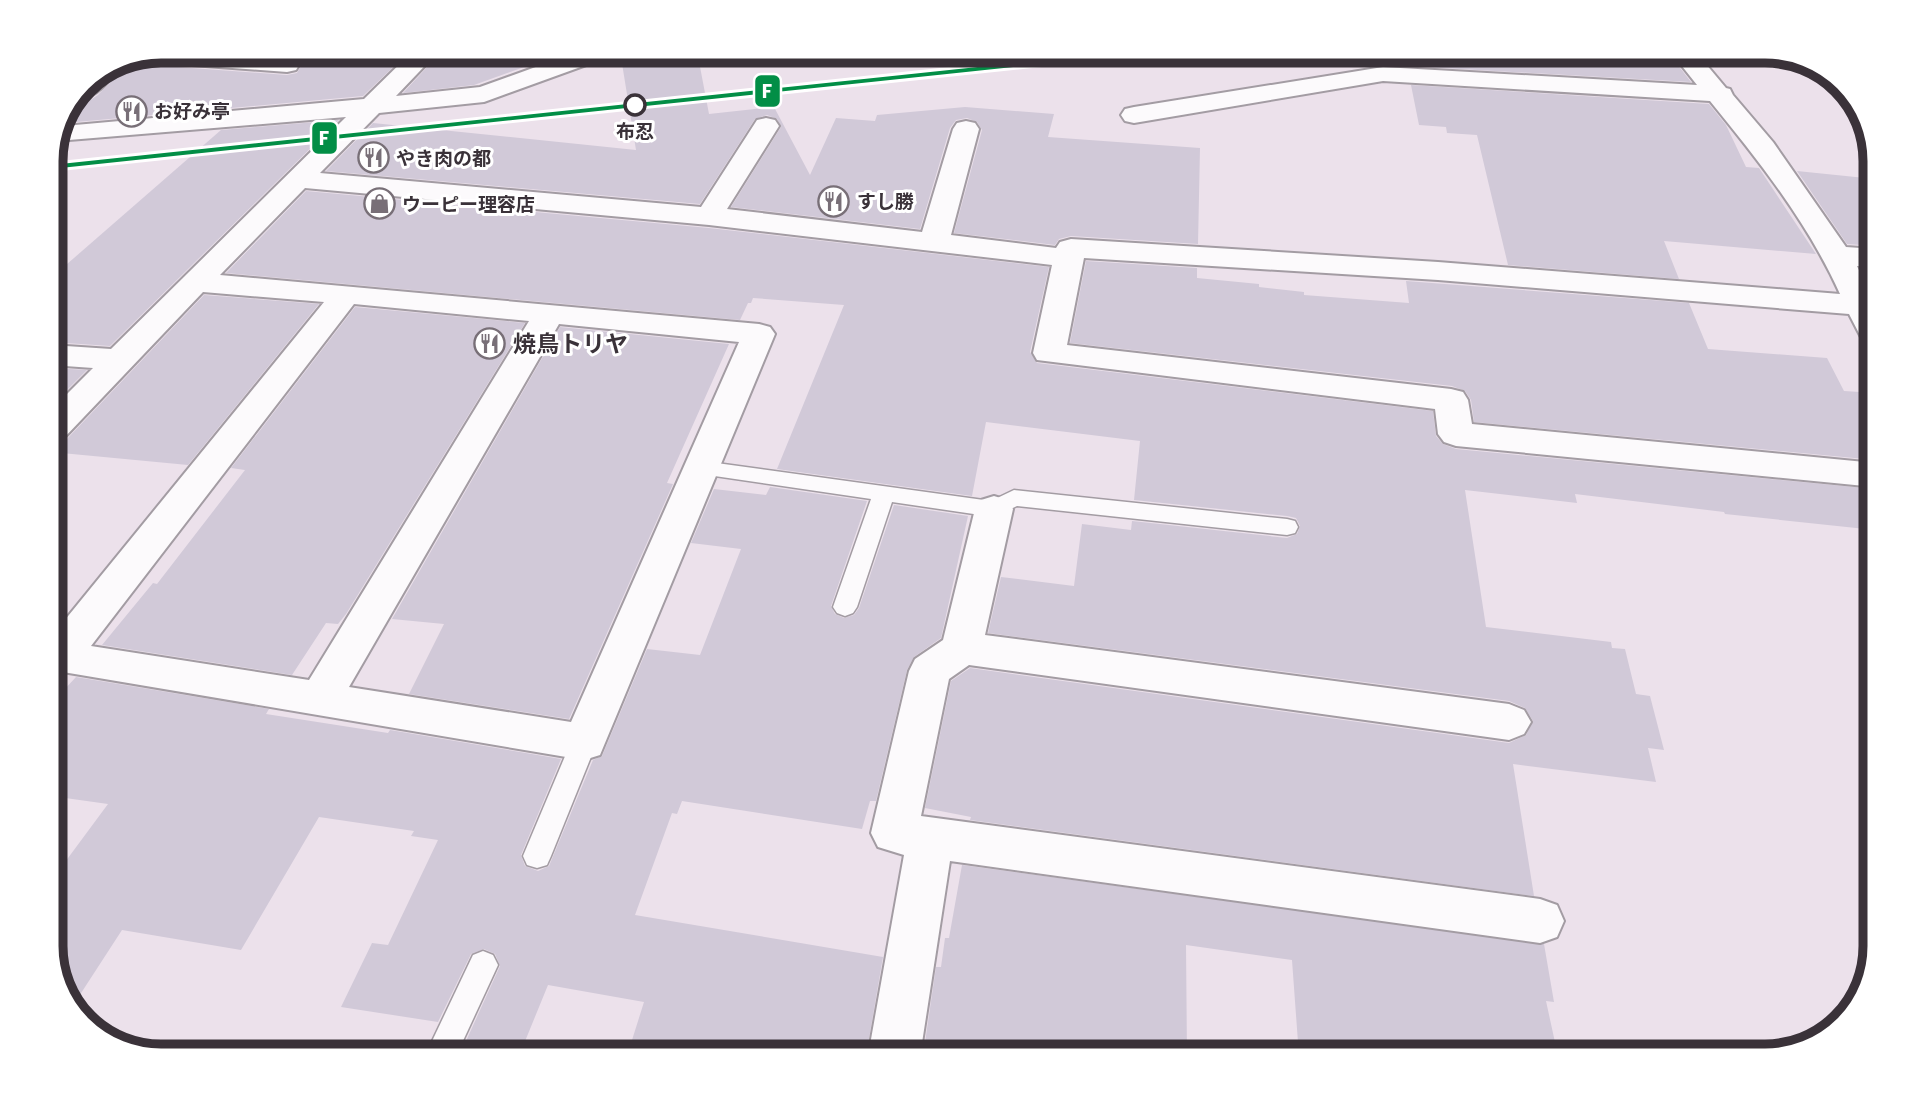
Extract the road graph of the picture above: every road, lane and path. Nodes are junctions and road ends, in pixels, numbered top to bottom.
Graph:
1 (260, 63) edge
2 (415, 63) edge
3 (569, 63) edge
4 (1693, 63) edge
5 (287, 65) dead end
6 (1721, 94) junction
7 (372, 107) junction
8 (1134, 115) dead end
9 (766, 126) dead end
10 (966, 129) dead end
11 (67, 134) edge
12 (298, 179) junction
13 (709, 216) junction
14 (934, 242) junction
15 (1837, 255) junction
16 (1863, 257) edge
17 (1069, 258) junction
18 (195, 282) junction
19 (346, 293) junction
20 (1860, 305) junction
21 (1863, 311) edge
22 (550, 314) junction
23 (63, 356) edge
24 (119, 360) junction
25 (63, 418) edge
26 (702, 468) junction
27 (1863, 474) edge
28 (884, 494) junction
29 (994, 509) junction
30 (1287, 527) dead end
31 (845, 607) dead end
32 (962, 648) junction
33 (63, 652) edge
34 (63, 663) edge
35 (320, 699) junction
36 (1509, 722) dead end
37 (584, 742) junction
38 (930, 838) junction
39 (537, 856) dead end
40 (1540, 921) dead end
41 (483, 965) dead end
42 (446, 1044) edge
43 (896, 1044) edge

1 - 5 street
2 - 7 street
3 - 7 street
4 - 6 street
6 - 8 street
6 - 15 street
7 - 11 street
7 - 12 street
9 - 13 street
10 - 14 street
12 - 13 street
12 - 18 street
13 - 14 street
14 - 17 street
15 - 16 street
15 - 20 street
17 - 20 street
17 - 27 street
18 - 19 street
18 - 24 street
19 - 22 street
19 - 33 street
20 - 21 street
22 - 26 street
22 - 35 street
23 - 24 street
24 - 25 street
26 - 28 lane
26 - 37 street
28 - 29 lane
28 - 31 lane
29 - 30 lane
29 - 32 street
32 - 36 street
32 - 38 street
34 - 35 street
35 - 37 street
37 - 39 lane
38 - 40 street
38 - 43 street
41 - 42 lane

